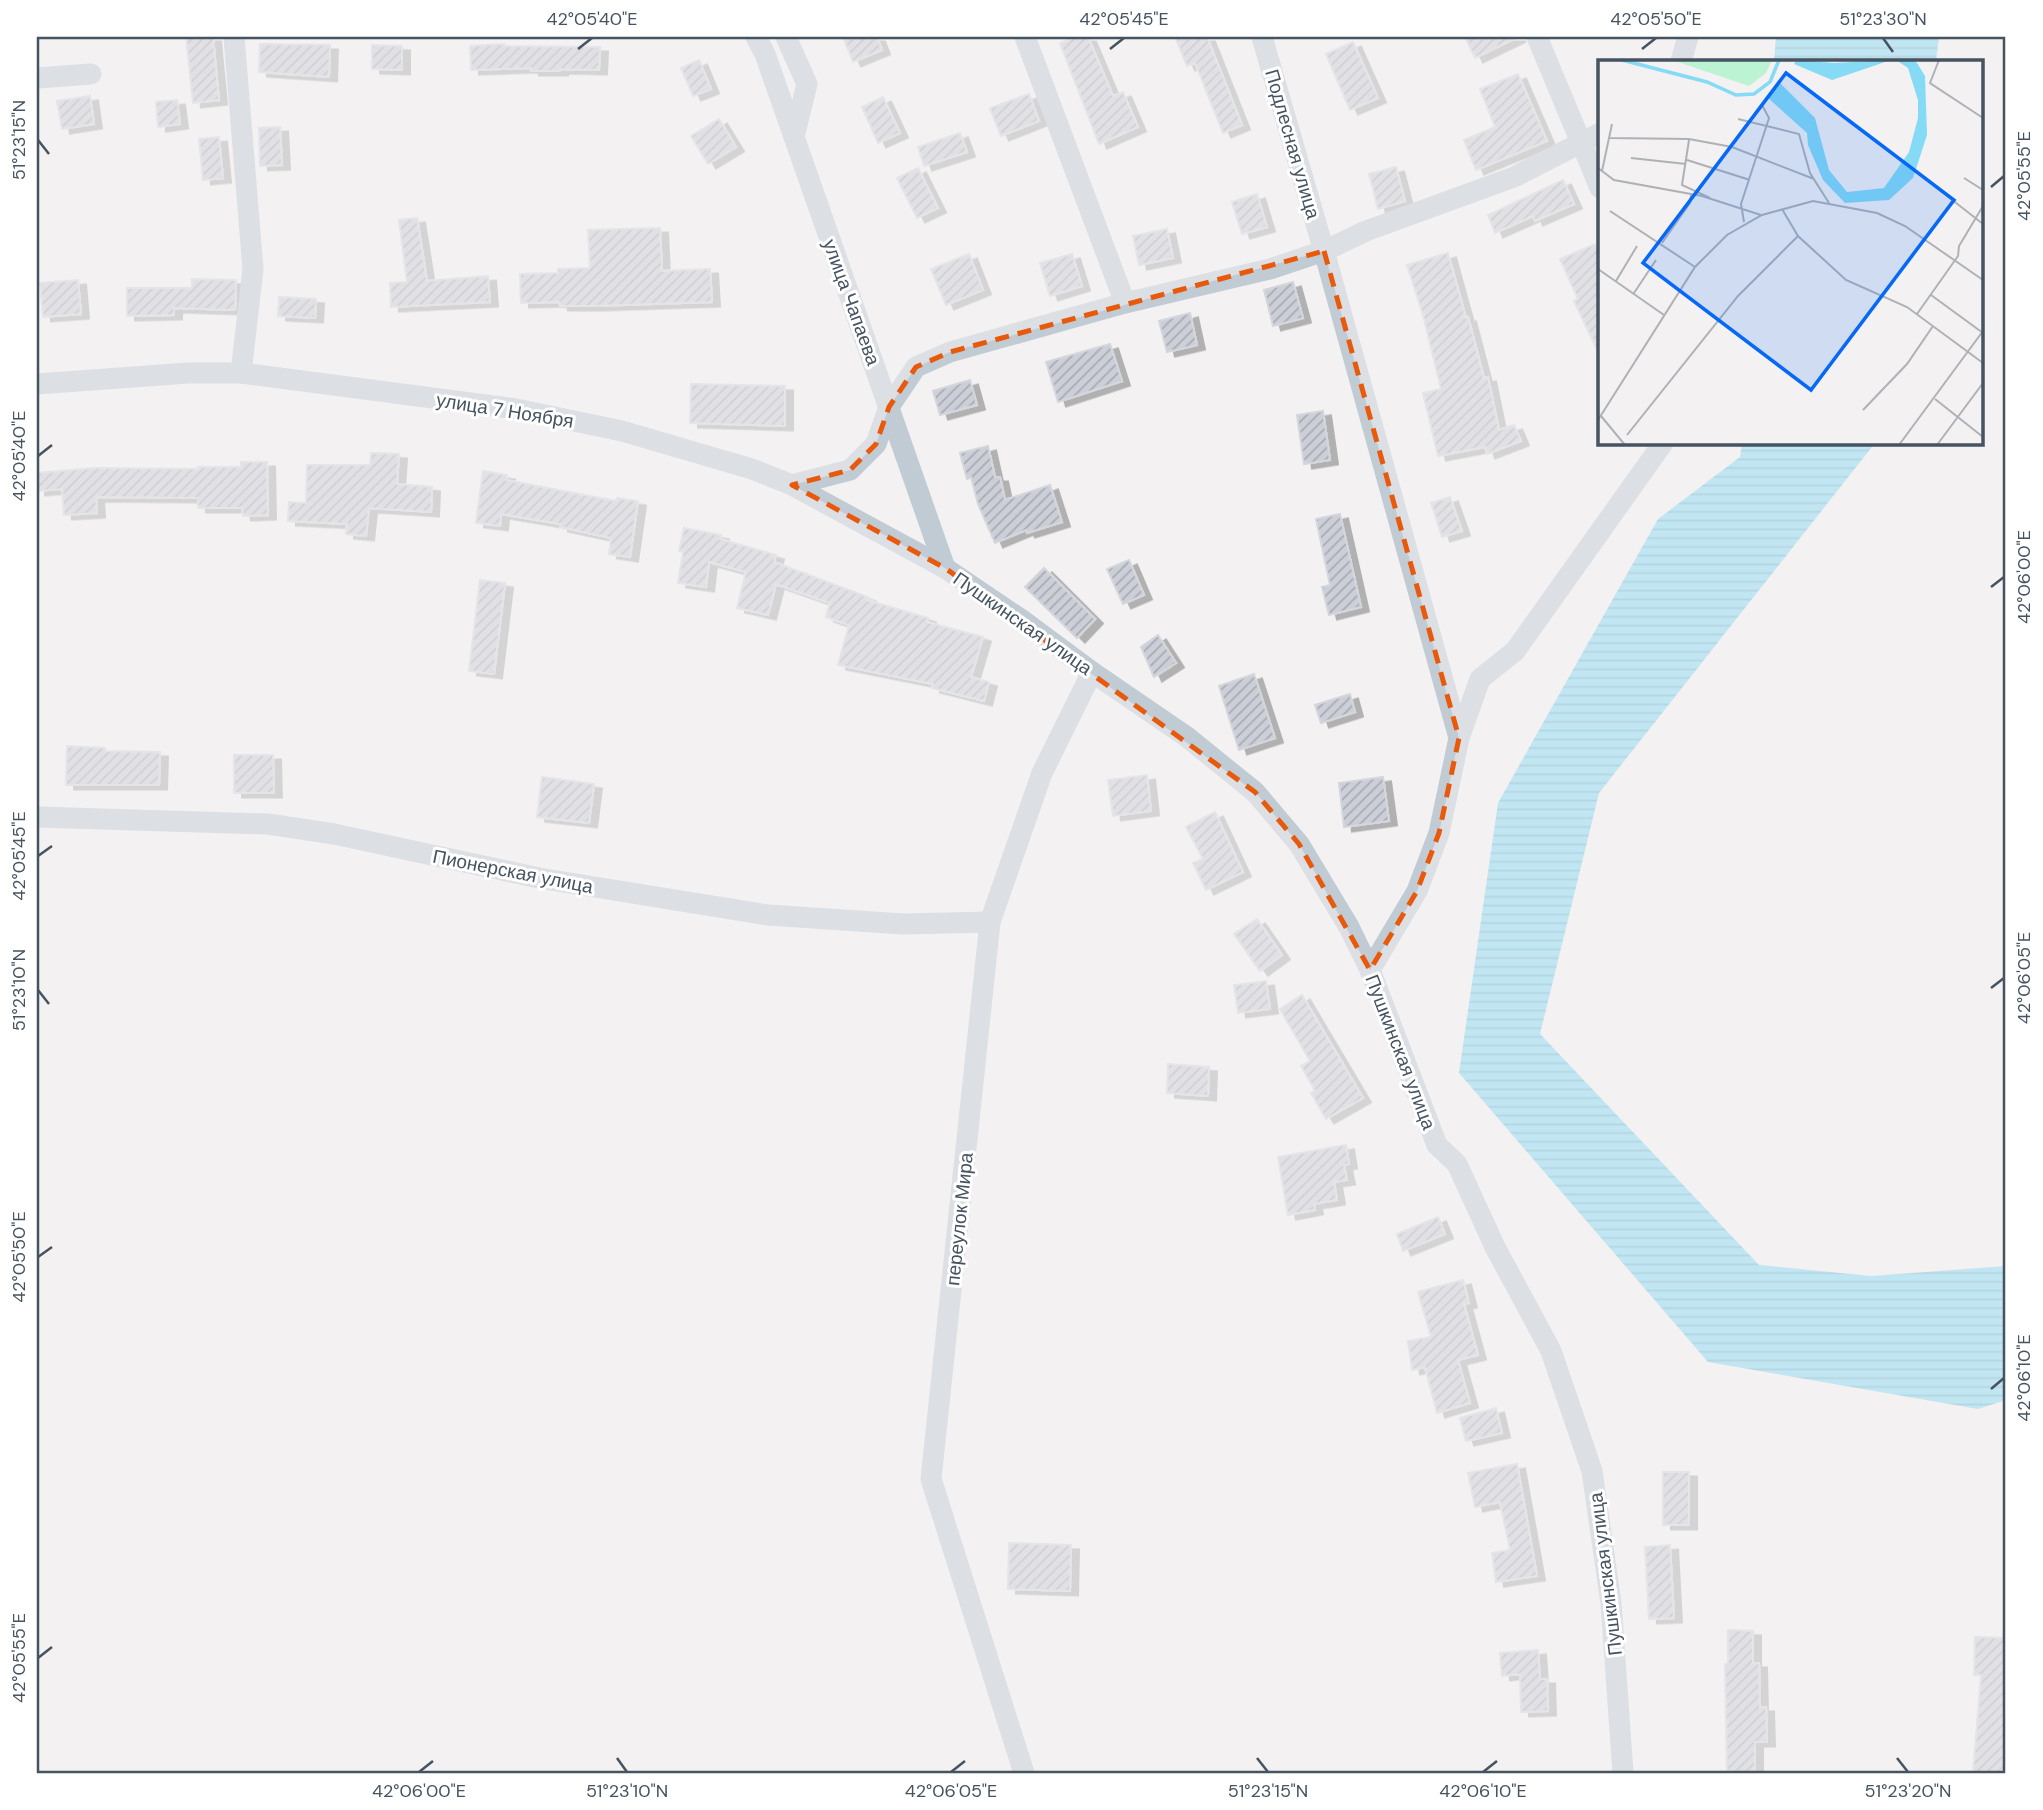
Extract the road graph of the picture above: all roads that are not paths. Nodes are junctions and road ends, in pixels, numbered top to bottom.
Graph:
1 (234, 37) edge
2 (756, 37) edge
3 (786, 37) edge
4 (1025, 37) edge
5 (1262, 37) edge
6 (1537, 37) edge
7 (1688, 37) edge
8 (1681, 60) edge
9 (91, 74) dead end
10 (37, 78) edge
11 (1591, 138) edge
12 (793, 139) junction
13 (1598, 177) edge
14 (1324, 251) junction
15 (1125, 303) junction
16 (241, 373) junction
17 (37, 384) edge
18 (889, 407) junction
19 (1662, 444) edge
20 (792, 485) junction
21 (944, 568) junction
22 (1092, 672) junction
23 (1459, 738) junction
24 (37, 817) edge
25 (990, 922) junction
26 (1370, 970) junction
27 (1024, 1773) edge
28 (1623, 1773) edge

1 - 16 street
2 - 12 street, улица Чапаева
3 - 12 street
4 - 15 street
5 - 14 street, Подлесная улица
6 - 11 street
7 - 8 street
9 - 10 street
11 - 13 street
11 - 14 street
12 - 18 street, улица Чапаева
14 - 15 street
14 - 23 street, Подлесная улица
15 - 18 street
16 - 17 street, улица 7 Ноября
16 - 20 street, улица 7 Ноября
18 - 20 street
18 - 21 street, улица Чапаева
19 - 23 street
20 - 21 street, улица 7 Ноября
21 - 22 street, Пушкинская улица
22 - 25 street, переулок Мира
22 - 26 street, Пушкинская улица
23 - 26 street
24 - 25 street, Пионерская улица
25 - 27 street, переулок Мира
26 - 28 street, Пушкинская улица

